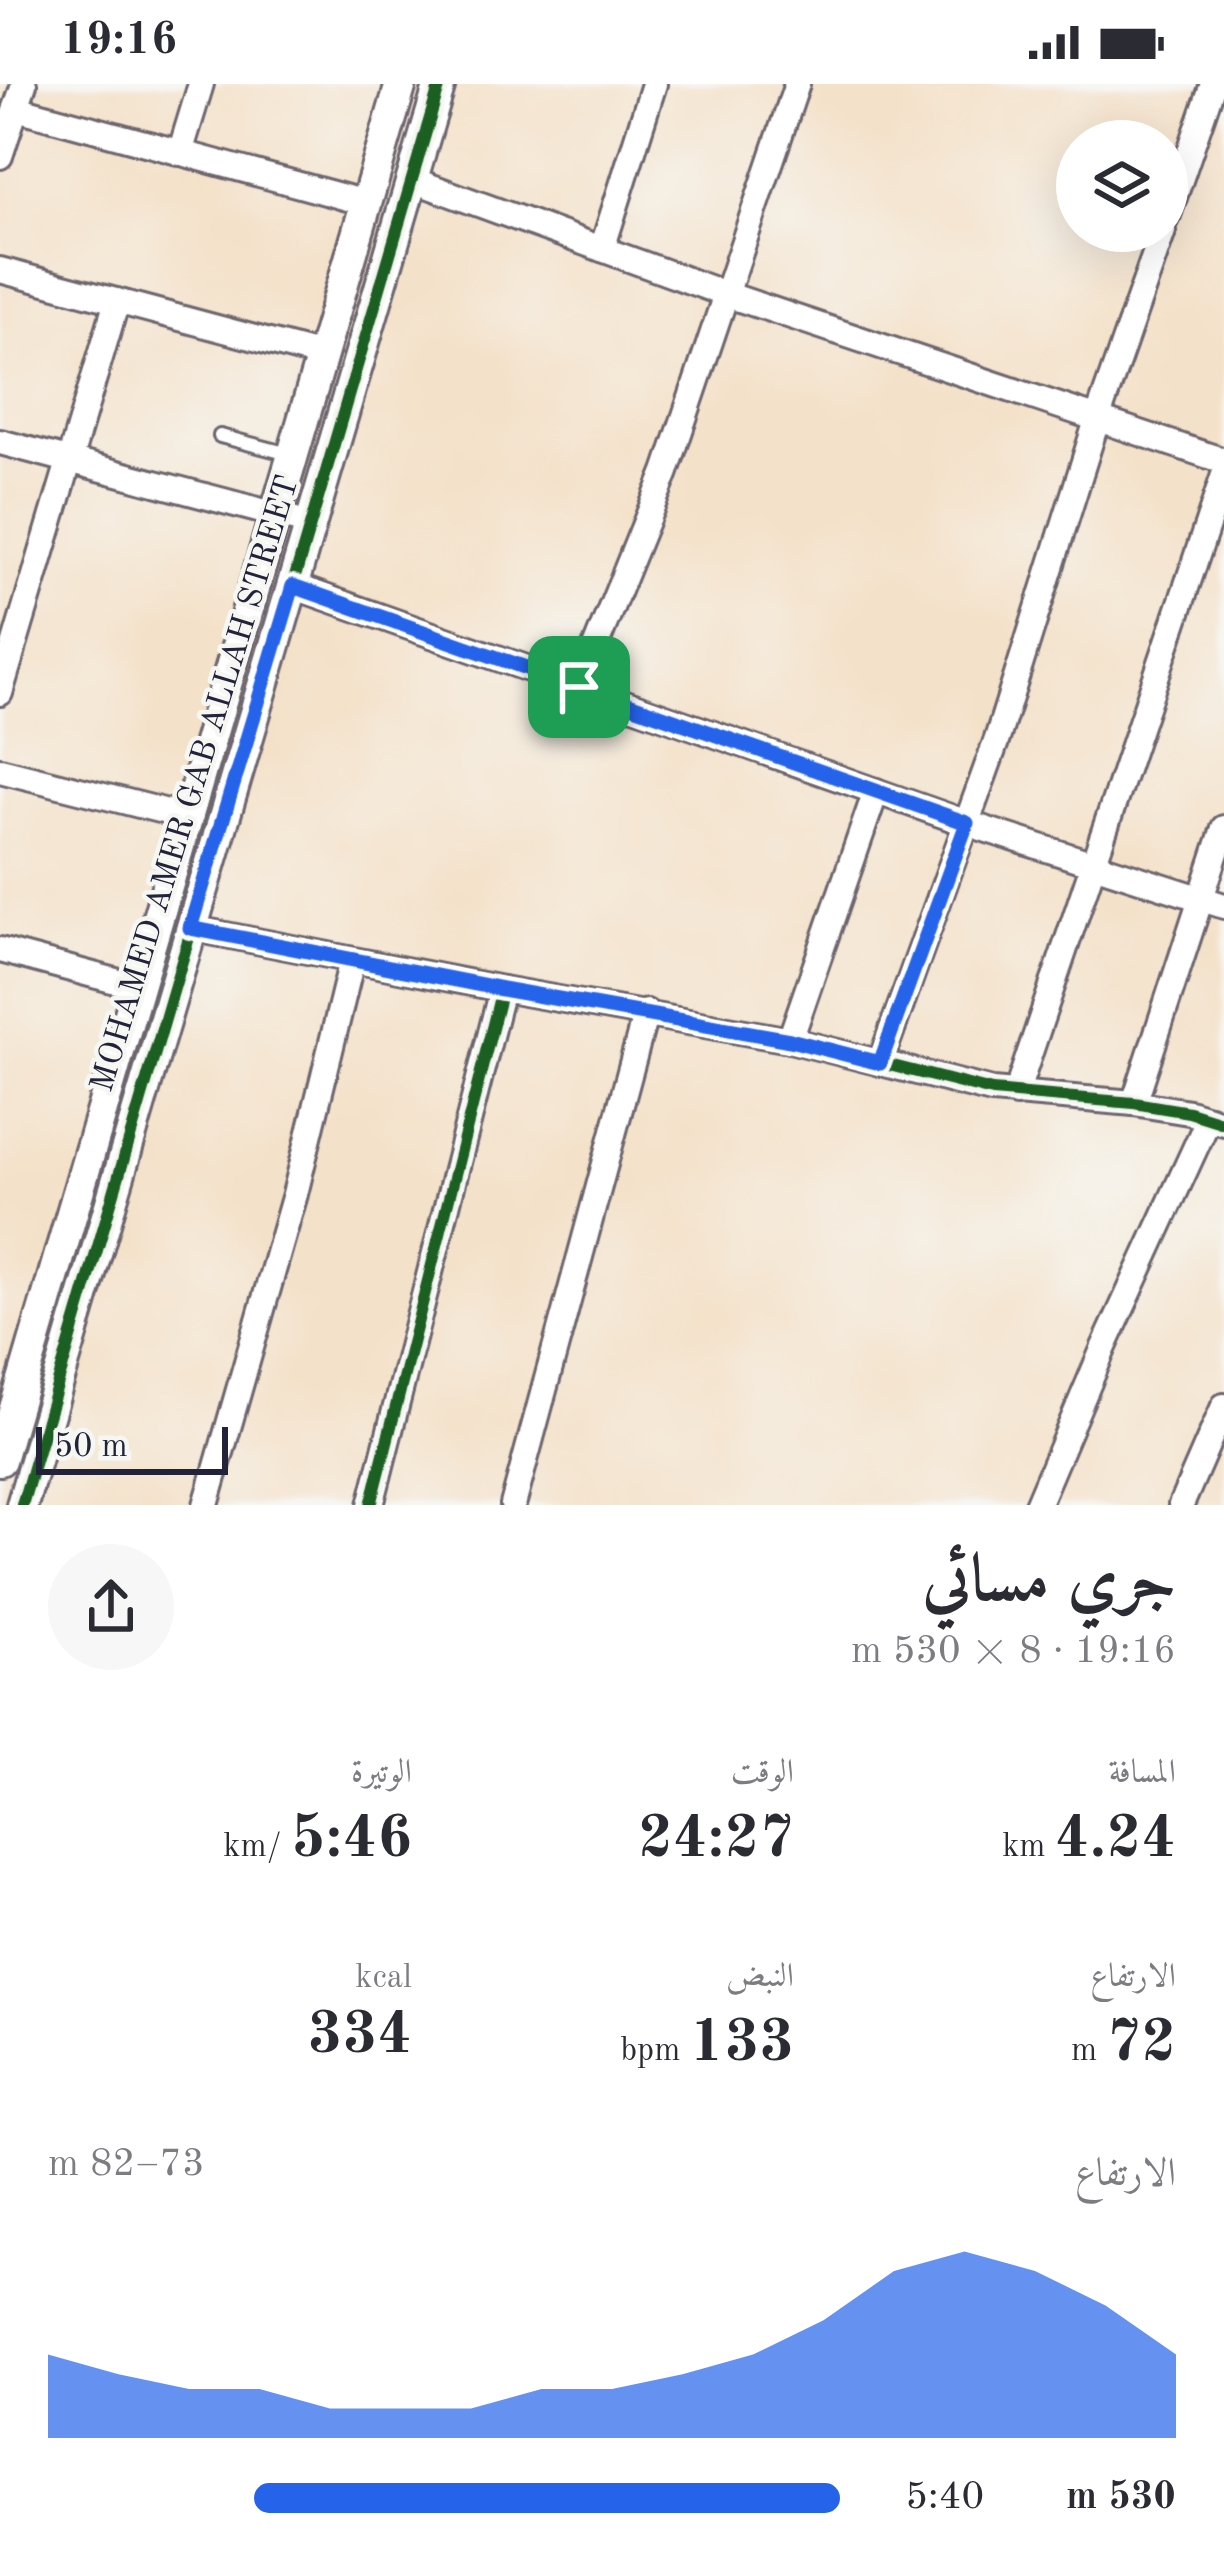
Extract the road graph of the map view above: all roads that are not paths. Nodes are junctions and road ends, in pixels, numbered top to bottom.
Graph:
1 (201, 84) edge
2 (401, 84) edge
3 (440, 84) edge
4 (654, 84) edge
5 (796, 84) edge
6 (1213, 84) edge
7 (20, 96) edge
8 (180, 153) junction
9 (0, 155) edge
10 (1188, 157) edge
11 (412, 180) junction
12 (366, 203) junction
13 (602, 249) junction
14 (1155, 252) edge
15 (0, 269) edge
16 (725, 294) junction
17 (117, 301) junction
18 (322, 356) junction
19 (1098, 417) junction
20 (220, 436) dead end
21 (0, 442) edge
22 (293, 455) junction
23 (70, 460) junction
24 (1224, 461) edge
25 (1224, 475) edge
26 (275, 515) junction
27 (311, 524) junction
28 (293, 586) junction
29 (579, 687) junction
30 (0, 694) edge
31 (0, 770) edge
32 (876, 791) junction
33 (187, 818) junction
34 (967, 823) junction
35 (1224, 828) edge
36 (1093, 866) junction
37 (1213, 902) edge
38 (190, 928) junction
39 (0, 950) edge
40 (352, 960) junction
41 (138, 987) junction
42 (502, 989) junction
43 (646, 1012) junction
44 (790, 1040) junction
45 (880, 1063) junction
46 (1016, 1094) junction
47 (1135, 1102) junction
48 (1216, 1121) edge
49 (1224, 1406) edge
50 (0, 1460) edge
51 (22, 1505) edge
52 (206, 1505) edge
53 (370, 1505) edge
54 (513, 1505) edge
55 (1037, 1505) edge
56 (1181, 1505) edge

1 - 8 street
2 - 12 street, MOHAMED AMER GAB ALLAH STREET
3 - 11 street, MOHAMED AMER GAB ALLAH STREET
4 - 13 street
5 - 16 street
6 - 10 street
7 - 8 street
7 - 9 street
8 - 12 street
11 - 13 street
11 - 27 street, MOHAMED AMER GAB ALLAH STREET
12 - 18 street, MOHAMED AMER GAB ALLAH STREET
13 - 16 street
14 - 19 street
15 - 17 street
16 - 19 street
16 - 29 street
17 - 18 street
17 - 23 street
18 - 22 street, MOHAMED AMER GAB ALLAH STREET
19 - 24 street
19 - 34 street
20 - 22 lane
21 - 23 street
22 - 26 street, MOHAMED AMER GAB ALLAH STREET
23 - 26 street
23 - 30 street
25 - 36 street
26 - 27 street
26 - 33 street, MOHAMED AMER GAB ALLAH STREET
27 - 28 street, MOHAMED AMER GAB ALLAH STREET
28 - 29 street
28 - 38 street, MOHAMED AMER GAB ALLAH STREET
29 - 32 street
31 - 33 street
32 - 34 street
32 - 44 street
33 - 41 street, MOHAMED AMER GAB ALLAH STREET
34 - 36 street
34 - 45 street
35 - 37 street
36 - 37 street
36 - 46 street
37 - 47 street
38 - 40 street
38 - 51 street, MOHAMED AMER GAB ALLAH STREET
39 - 41 street
40 - 42 street
40 - 52 street
41 - 50 street, MOHAMED AMER GAB ALLAH STREET
42 - 43 street
42 - 53 street
43 - 44 street
43 - 54 street
44 - 45 street
45 - 46 street
46 - 47 street
47 - 48 street
48 - 55 street
49 - 56 street

